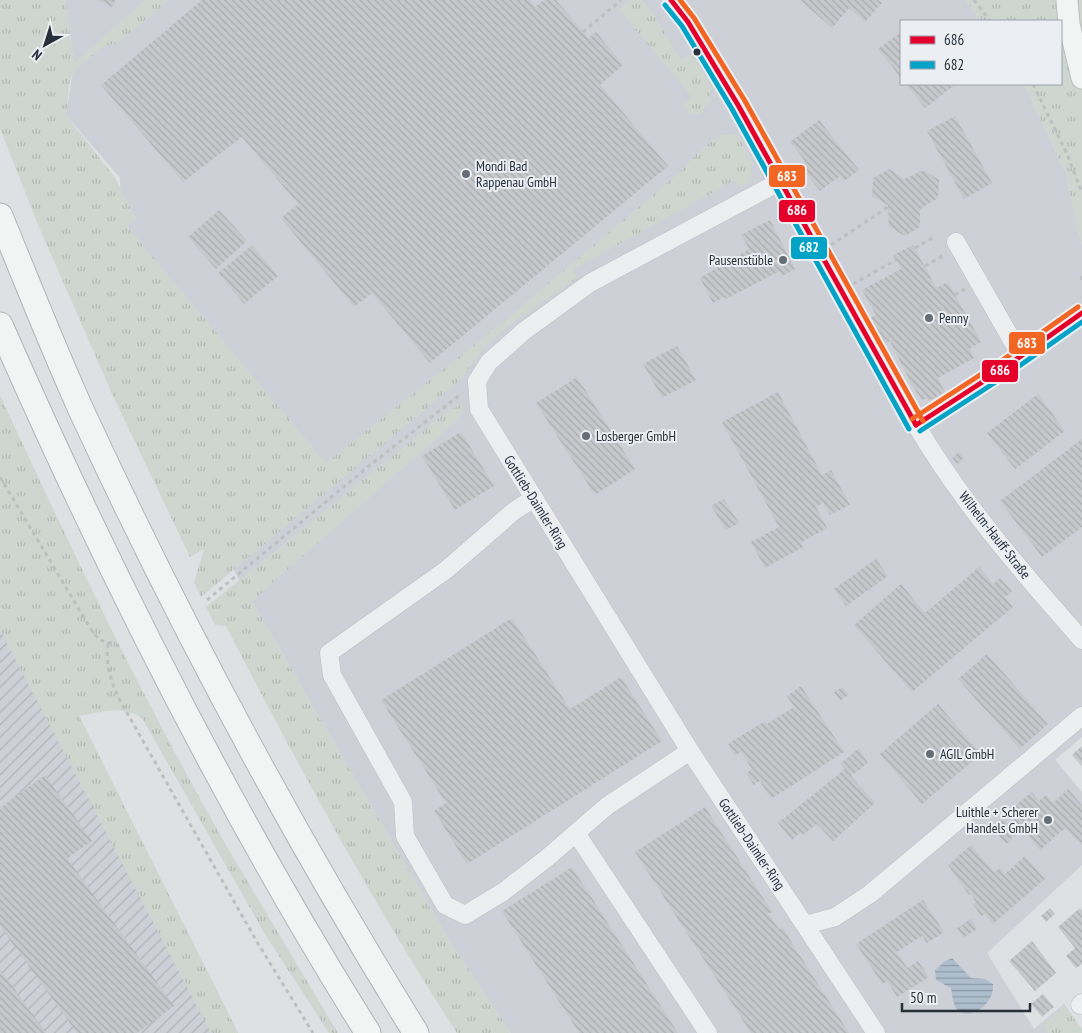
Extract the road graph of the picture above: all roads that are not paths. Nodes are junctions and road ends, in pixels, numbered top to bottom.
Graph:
1 (671, 0) edge
2 (1067, 0) edge
3 (1082, 78) edge
4 (779, 182) junction
5 (0, 216) edge
6 (957, 245) road end
7 (1082, 313) edge
8 (0, 325) edge
9 (1021, 356) junction
10 (916, 425) junction
11 (534, 498) junction
12 (1082, 640) edge
13 (1082, 716) edge
14 (690, 751) junction
15 (576, 833) junction
16 (806, 926) junction
17 (368, 1033) edge
18 (416, 1033) edge
19 (708, 1033) edge
20 (876, 1033) edge

1 - 4 street, Wilhelm-Hauff-Straße
2 - 3 main road
4 - 10 street, Wilhelm-Hauff-Straße
4 - 11 street, Gottlieb-Daimler-Ring
5 - 18 highway
6 - 9 street
7 - 9 street
8 - 17 highway
9 - 10 street
10 - 12 street, Wilhelm-Hauff-Straße
11 - 14 street, Gottlieb-Daimler-Ring
11 - 15 street
13 - 16 street
14 - 15 street
14 - 16 street, Gottlieb-Daimler-Ring
15 - 19 street
16 - 20 street, Gottlieb-Daimler-Ring

